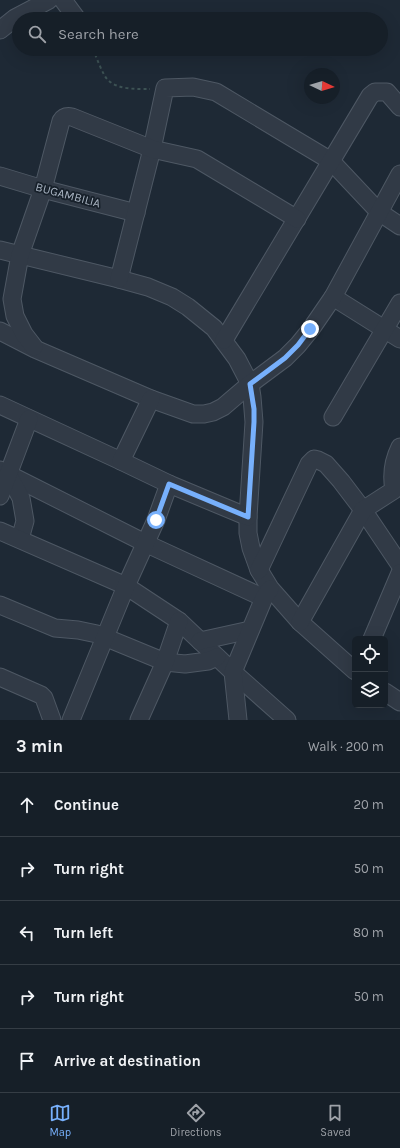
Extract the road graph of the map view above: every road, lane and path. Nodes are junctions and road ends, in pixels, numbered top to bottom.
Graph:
1 (49, 0) edge
2 (63, 0) edge
3 (26, 12) edge
4 (72, 12) edge
5 (12, 20) edge
6 (0, 30) edge
7 (96, 56) edge
8 (165, 88) junction
9 (400, 107) edge
10 (152, 148) junction
11 (331, 161) junction
12 (400, 174) edge
13 (0, 176) edge
14 (43, 189) junction
15 (380, 212) junction
16 (136, 213) junction
17 (298, 219) junction
18 (400, 226) edge
19 (0, 250) edge
20 (20, 255) junction
21 (119, 279) junction
22 (333, 297) junction
23 (400, 303) edge
24 (385, 329) junction
25 (0, 331) edge
26 (400, 339) edge
27 (224, 340) junction
28 (36, 349) junction
29 (250, 384) junction
30 (151, 399) junction
31 (0, 405) edge
32 (333, 417) dead end
33 (30, 419) junction
34 (400, 447) edge
35 (121, 462) junction
36 (4, 472) edge
37 (169, 484) junction
38 (397, 490) edge
39 (0, 496) edge
40 (363, 510) junction
41 (248, 517) junction
42 (0, 531) edge
43 (20, 539) junction
44 (144, 543) junction
45 (400, 565) edge
46 (259, 570) junction
47 (400, 573) edge
48 (126, 586) junction
49 (267, 593) junction
50 (0, 605) edge
51 (179, 621) junction
52 (300, 622) junction
53 (250, 630) junction
54 (373, 636) edge
55 (105, 637) junction
56 (200, 641) junction
57 (217, 657) junction
58 (165, 662) junction
59 (352, 668) edge
60 (233, 672) junction
61 (0, 677) edge
62 (388, 694) edge
63 (400, 702) edge
64 (52, 720) edge
65 (70, 720) edge
66 (139, 720) edge
67 (238, 720) edge
68 (287, 720) edge

1 - 3 street
2 - 4 street
5 - 6 street
7 - 8 path
8 - 10 street
8 - 11 street
9 - 11 street
10 - 14 street
10 - 16 street
10 - 17 street
11 - 15 street
11 - 17 street
12 - 15 street
13 - 14 street, BUGAMBILIA
14 - 16 street, BUGAMBILIA
14 - 20 street
15 - 18 street
15 - 22 street
16 - 21 street
17 - 27 street
19 - 20 street
20 - 21 street
20 - 28 street
21 - 27 street
22 - 24 street
22 - 29 street
23 - 24 street
24 - 26 street
24 - 32 street
25 - 28 street
27 - 29 street
28 - 30 street
29 - 30 street
29 - 41 street
30 - 35 street
31 - 33 street
33 - 35 street
33 - 36 street
34 - 38 street
35 - 37 street
36 - 39 street
36 - 43 street
36 - 44 street
37 - 41 street
37 - 44 street
38 - 40 street
40 - 45 street
40 - 46 street
40 - 52 street
41 - 46 street
42 - 43 street
43 - 48 street
44 - 48 street
44 - 49 street
46 - 49 street
47 - 54 street
48 - 51 street
48 - 55 street
49 - 52 street
49 - 53 street
50 - 55 street
51 - 56 street
51 - 58 street
52 - 59 street
53 - 56 street
53 - 60 street
55 - 58 street
55 - 65 street
56 - 57 street
57 - 58 street
57 - 60 street
58 - 66 street
60 - 67 street
60 - 68 street
61 - 64 street
62 - 63 street

